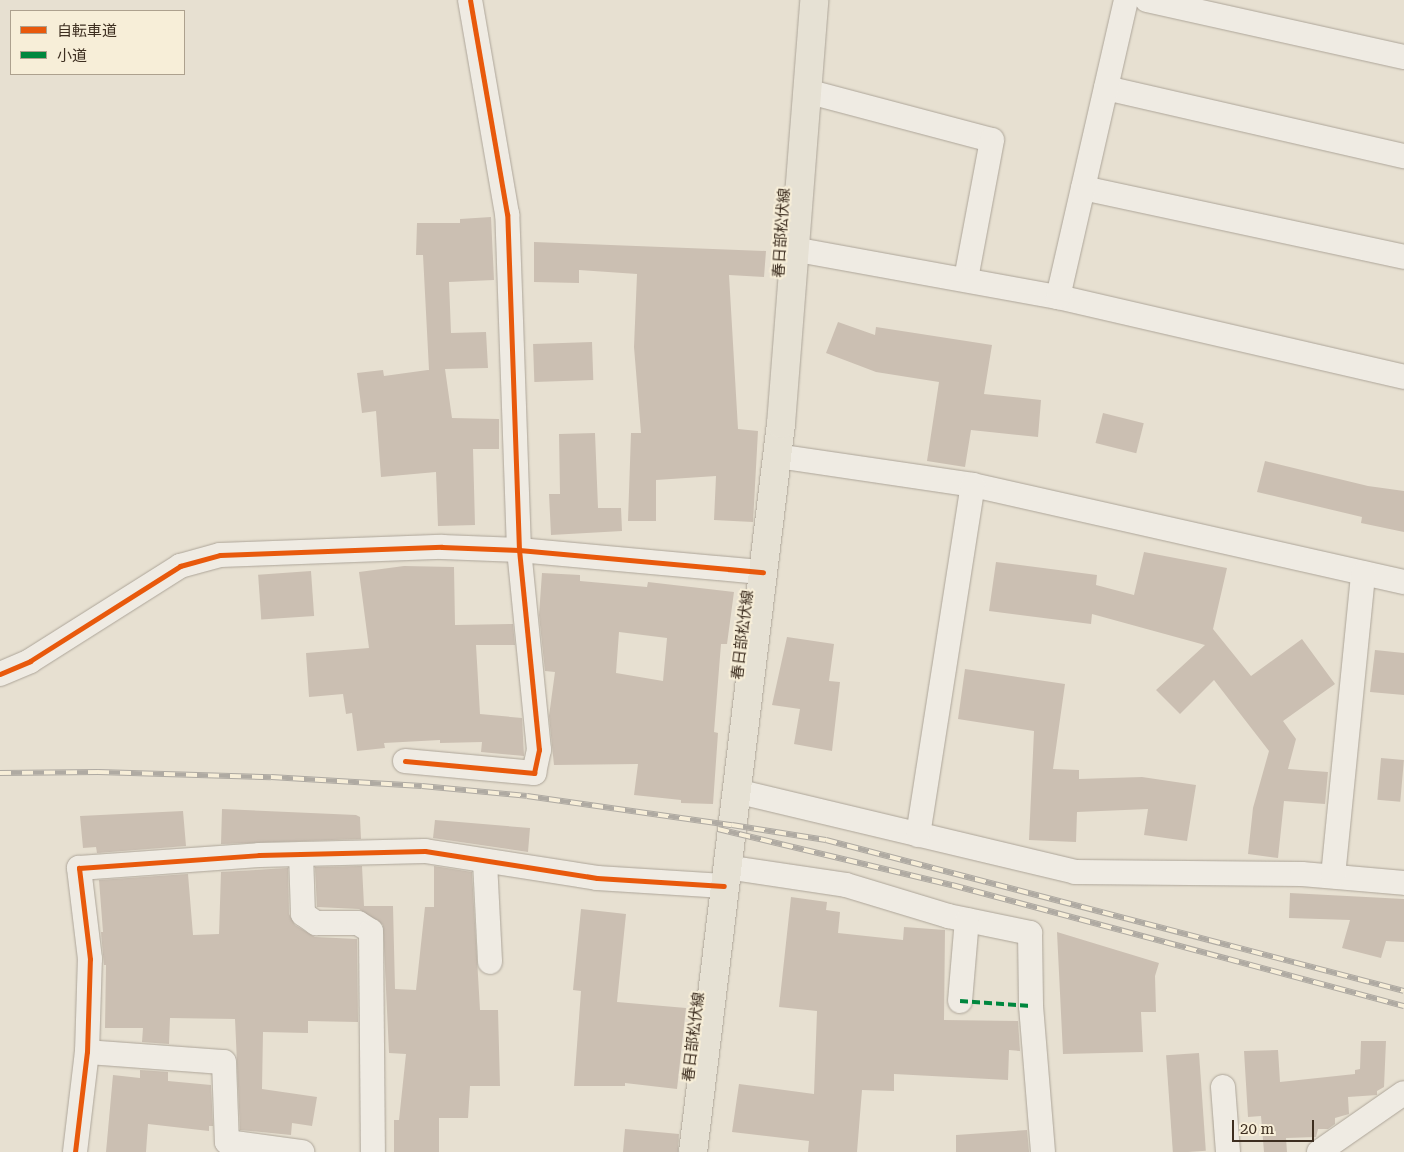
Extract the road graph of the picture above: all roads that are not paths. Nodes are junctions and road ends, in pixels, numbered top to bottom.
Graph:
1 (470, 0) edge
2 (814, 0) edge
3 (1126, 0) edge
4 (1147, 0) edge
5 (1404, 57) edge
6 (1106, 88) junction
7 (806, 91) junction
8 (1404, 156) edge
9 (1083, 188) junction
10 (793, 249) junction
11 (1404, 257) edge
12 (966, 279) junction
13 (1058, 298) junction
14 (1404, 377) edge
15 (777, 456) junction
16 (973, 485) junction
17 (519, 550) junction
18 (763, 572) junction
19 (1363, 573) junction
20 (1404, 582) edge
21 (0, 674) edge
22 (405, 761) dead end
23 (736, 791) junction
24 (918, 835) junction
25 (301, 854) junction
26 (485, 862) junction
27 (1333, 876) junction
28 (725, 877) junction
29 (1404, 883) edge
30 (967, 920) junction
31 (490, 962) dead end
32 (960, 1001) dead end
33 (87, 1052) junction
34 (1223, 1086) dead end
35 (1404, 1093) edge
36 (75, 1152) edge
37 (302, 1152) edge
38 (373, 1152) edge
39 (694, 1152) edge
40 (1043, 1152) edge
41 (1228, 1152) edge
42 (1319, 1152) edge

1 - 17 street
2 - 7 main road, 春日部松伏線
3 - 6 street
4 - 5 street
6 - 8 street
6 - 9 street
7 - 10 main road, 春日部松伏線
7 - 12 street
9 - 11 street
9 - 13 street
10 - 12 street
10 - 15 main road, 春日部松伏線
12 - 13 street
13 - 14 street
15 - 16 street
15 - 18 main road, 春日部松伏線
16 - 19 street
16 - 24 street
17 - 18 street
17 - 21 street
17 - 22 street
18 - 23 main road, 春日部松伏線
19 - 20 street
19 - 27 street
23 - 24 street
23 - 28 main road, 春日部松伏線
24 - 27 street
25 - 26 street
25 - 33 street
25 - 38 street
26 - 28 street
26 - 31 street
27 - 29 street
28 - 30 street
28 - 39 main road, 春日部松伏線
30 - 32 street
30 - 40 street
33 - 36 street
33 - 37 street
34 - 41 street
35 - 42 street

